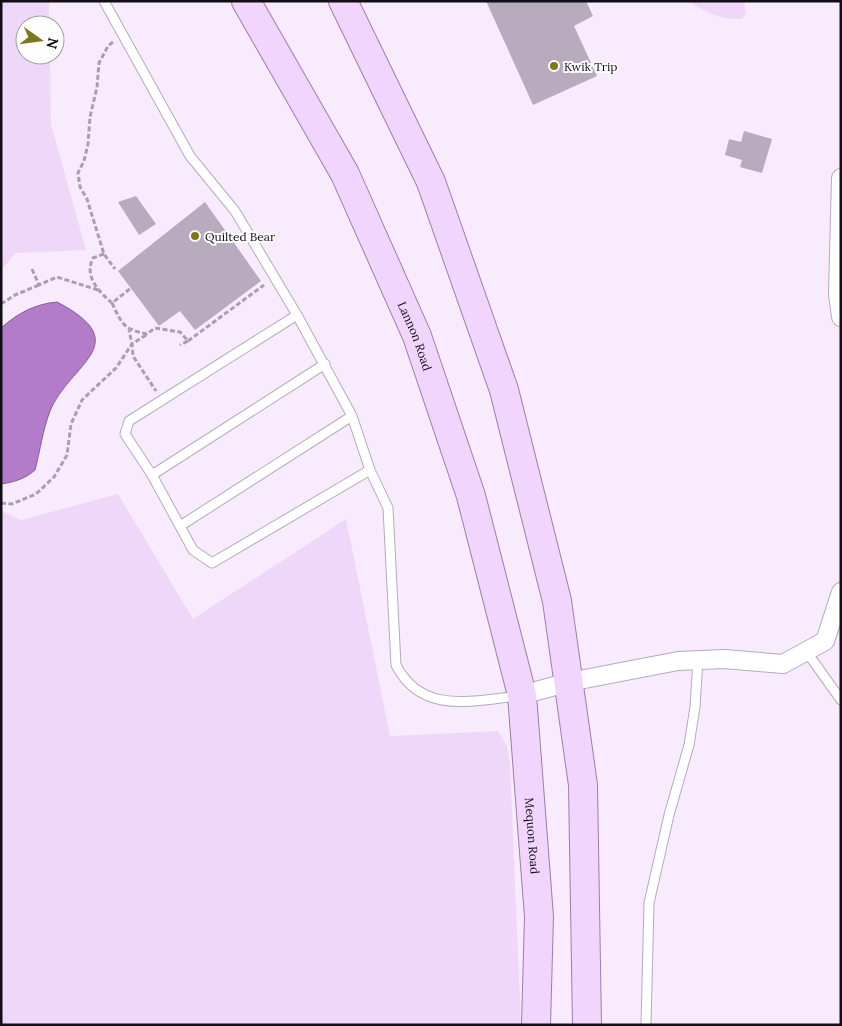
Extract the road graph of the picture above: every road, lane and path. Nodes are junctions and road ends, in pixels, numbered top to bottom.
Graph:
1 (104, 1) edge
2 (246, 1) edge
3 (343, 1) edge
4 (124, 34) junction
5 (841, 178) edge
6 (840, 248) edge
7 (104, 254) junction
8 (32, 268) dead end
9 (115, 269) dead end
10 (274, 277) junction
11 (40, 285) junction
12 (131, 288) dead end
13 (99, 290) junction
14 (112, 303) junction
15 (1, 304) edge
16 (297, 315) junction
17 (841, 317) edge
18 (129, 330) junction
19 (147, 334) junction
20 (188, 341) junction
21 (132, 344) junction
22 (180, 345) dead end
23 (325, 364) junction
24 (163, 400) junction
25 (352, 416) junction
26 (370, 470) junction
27 (152, 475) junction
28 (1, 503) edge
29 (180, 526) junction
30 (841, 592) edge
31 (806, 651) junction
32 (698, 660) junction
33 (569, 682) junction
34 (522, 695) junction
35 (841, 700) edge
36 (536, 1025) edge
37 (587, 1025) edge
38 (646, 1025) edge

1 - 4 lane
2 - 34 main road, Lannon Road
3 - 33 main road
4 - 7 path
4 - 10 lane
5 - 6 street
6 - 17 street
7 - 9 path
7 - 13 path
8 - 11 path
10 - 16 lane
10 - 20 path
11 - 13 path
11 - 15 path
12 - 14 path
13 - 14 path
14 - 18 path
16 - 23 lane
16 - 24 lane
18 - 19 path
18 - 21 path
19 - 20 path
19 - 21 path
20 - 22 path
21 - 24 path
21 - 28 path
23 - 25 lane
23 - 27 lane
24 - 27 lane
25 - 26 lane
25 - 29 lane
26 - 29 lane
26 - 34 lane
27 - 29 lane
30 - 31 street
31 - 32 street
31 - 35 lane
32 - 33 street
32 - 38 lane
33 - 34 street
33 - 37 main road
34 - 36 main road, Mequon Road

